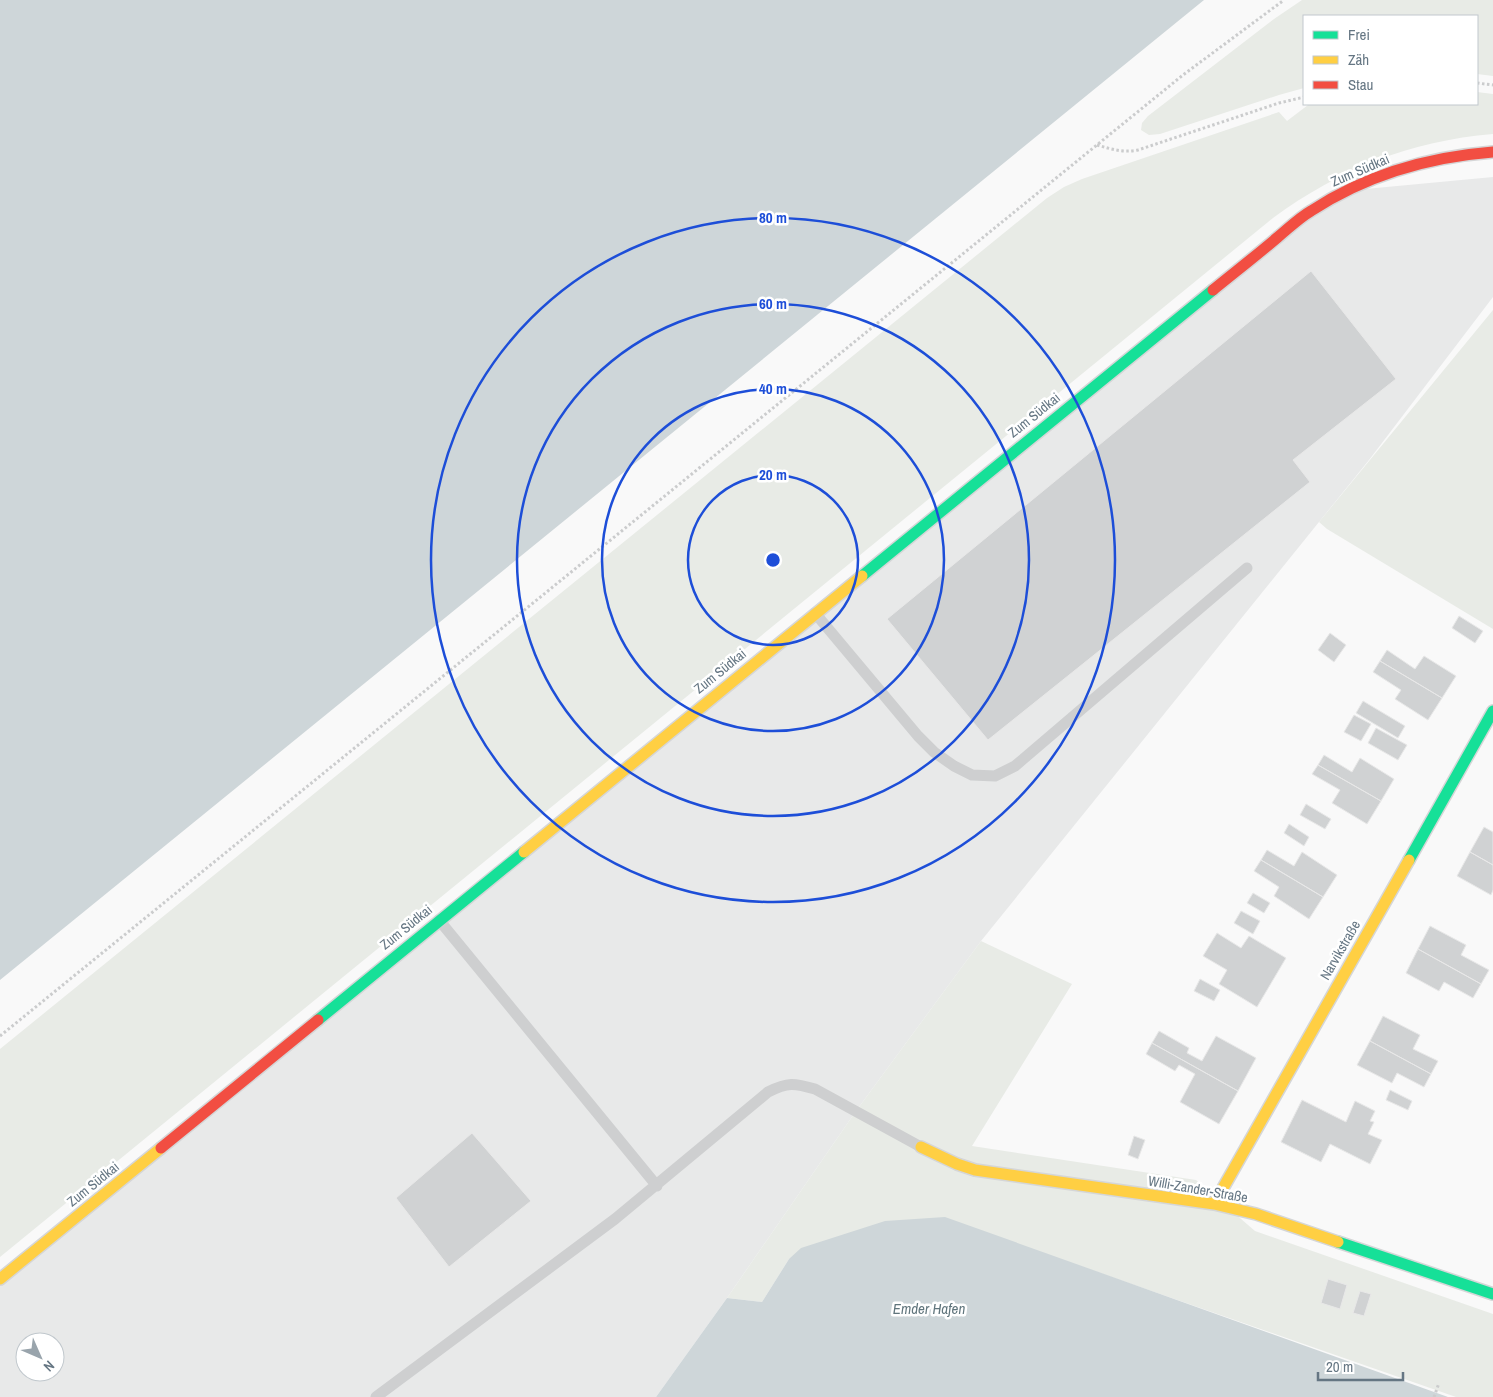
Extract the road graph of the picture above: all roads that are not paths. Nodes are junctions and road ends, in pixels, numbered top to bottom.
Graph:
1 (1493, 152) edge
2 (1247, 568) dead end
3 (815, 613) junction
4 (1493, 711) edge
5 (438, 920) junction
6 (921, 1146) joint
7 (657, 1186) junction
8 (1214, 1204) junction
9 (0, 1279) edge
10 (1493, 1294) edge
11 (376, 1397) edge

1 - 3 street, Zum Südkai
2 - 3 lane
3 - 5 street, Zum Südkai
4 - 8 street, Narvikstraße
5 - 7 lane
5 - 9 street, Zum Südkai
6 - 7 lane
6 - 8 street, Willi-Zander-Straße
7 - 11 lane
8 - 10 street, Willi-Zander-Straße

